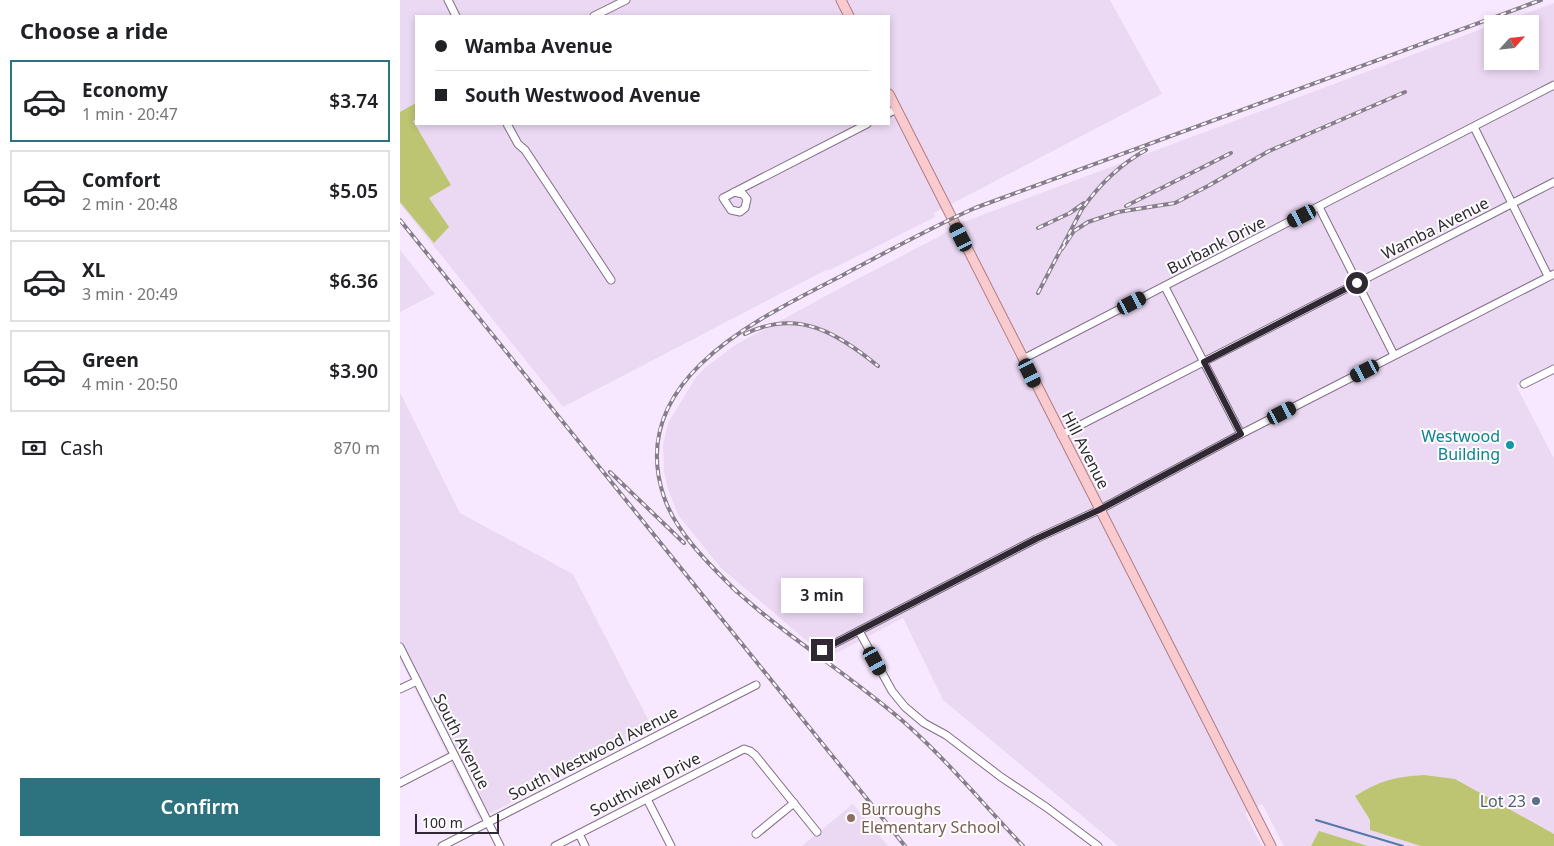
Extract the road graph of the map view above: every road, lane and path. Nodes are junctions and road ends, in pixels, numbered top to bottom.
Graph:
1 (448, 0) edge
2 (626, 0) edge
3 (841, 0) edge
4 (456, 15) edge
5 (596, 15) edge
6 (848, 15) edge
7 (1554, 85) edge
8 (892, 111) edge
9 (508, 125) edge
10 (865, 125) edge
11 (1474, 127) junction
12 (1554, 182) edge
13 (734, 192) dead end
14 (1512, 203) junction
15 (1319, 207) junction
16 (1551, 275) edge
17 (611, 280) dead end
18 (1357, 283) junction
19 (1165, 287) junction
20 (1394, 355) junction
21 (1023, 359) junction
22 (1204, 362) junction
23 (1554, 369) edge
24 (1524, 384) dead end
25 (1241, 434) junction
26 (1061, 435) junction
27 (1099, 510) junction
28 (859, 631) junction
29 (400, 647) edge
30 (822, 650) dead end
31 (417, 681) junction
32 (756, 685) dead end
33 (400, 689) edge
34 (454, 756) junction
35 (400, 783) edge
36 (647, 799) junction
37 (794, 803) junction
38 (488, 822) junction
39 (817, 832) dead end
40 (579, 834) junction
41 (756, 834) dead end
42 (442, 846) edge
43 (500, 846) edge
44 (555, 846) edge
45 (585, 846) edge
46 (671, 846) edge
47 (1098, 846) edge
48 (1271, 846) edge

1 - 4 street
2 - 5 street
3 - 6 main road
7 - 11 street, Burbank Drive
8 - 21 main road, Hill Avenue
9 - 17 street
10 - 13 street
11 - 14 street
11 - 15 street, Burbank Drive
12 - 14 street, Wamba Avenue
14 - 16 street
14 - 18 street, Wamba Avenue
15 - 18 street
15 - 19 street, Burbank Drive
16 - 20 street
18 - 20 street
18 - 22 street, Wamba Avenue
19 - 21 street, Burbank Drive
19 - 22 street
20 - 25 street
21 - 26 main road, Hill Avenue
22 - 25 street
22 - 26 street, Wamba Avenue
23 - 24 street
25 - 27 street
26 - 27 main road, Hill Avenue
27 - 28 street
27 - 48 main road, Hill Avenue
28 - 30 street
28 - 47 street
29 - 31 street, South Avenue
31 - 33 street
31 - 34 street, South Avenue
32 - 38 street, South Westwood Avenue
34 - 35 street
34 - 38 street, South Avenue
36 - 37 street, Southview Drive
36 - 40 street, Southview Drive
36 - 46 street
37 - 39 street
37 - 41 street
38 - 42 street, South Westwood Avenue
38 - 43 street, South Avenue
40 - 44 street, Southview Drive
40 - 45 street

